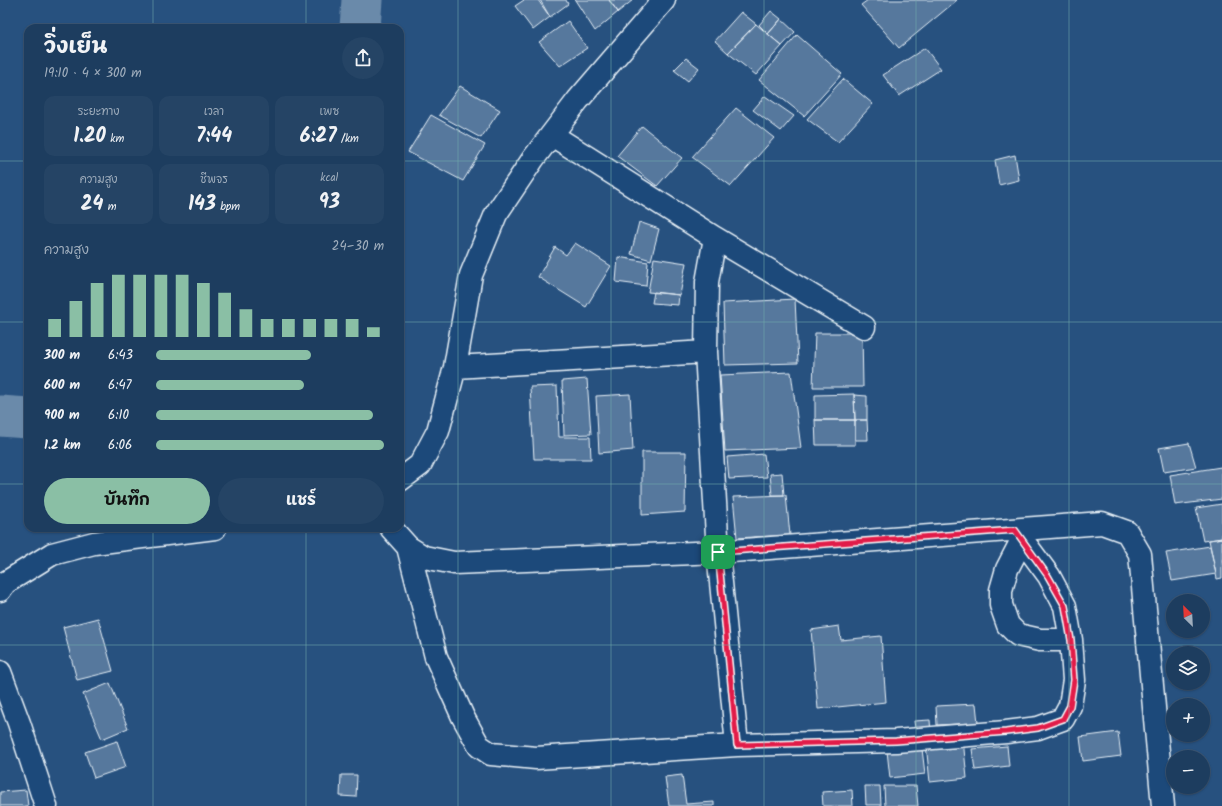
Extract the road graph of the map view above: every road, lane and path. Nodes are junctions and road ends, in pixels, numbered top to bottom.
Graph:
1 (664, 0) edge
2 (552, 135) junction
3 (715, 238) junction
4 (864, 327) dead end
5 (706, 352) junction
6 (455, 367) junction
7 (404, 477) edge
8 (183, 532) edge
9 (395, 532) edge
10 (1019, 535) junction
11 (408, 547) junction
12 (718, 552) junction
13 (0, 590) edge
14 (1071, 640) junction
15 (0, 672) edge
16 (737, 745) junction
17 (46, 806) edge
18 (1163, 806) edge

1 - 2 street
2 - 3 street
2 - 6 street
3 - 4 street
3 - 5 street
5 - 6 street
5 - 12 street
6 - 7 street
8 - 13 street
9 - 11 street
10 - 12 street
10 - 14 street
10 - 14 street
10 - 18 street
11 - 12 street
11 - 16 street
12 - 16 street
14 - 16 street
15 - 17 street

